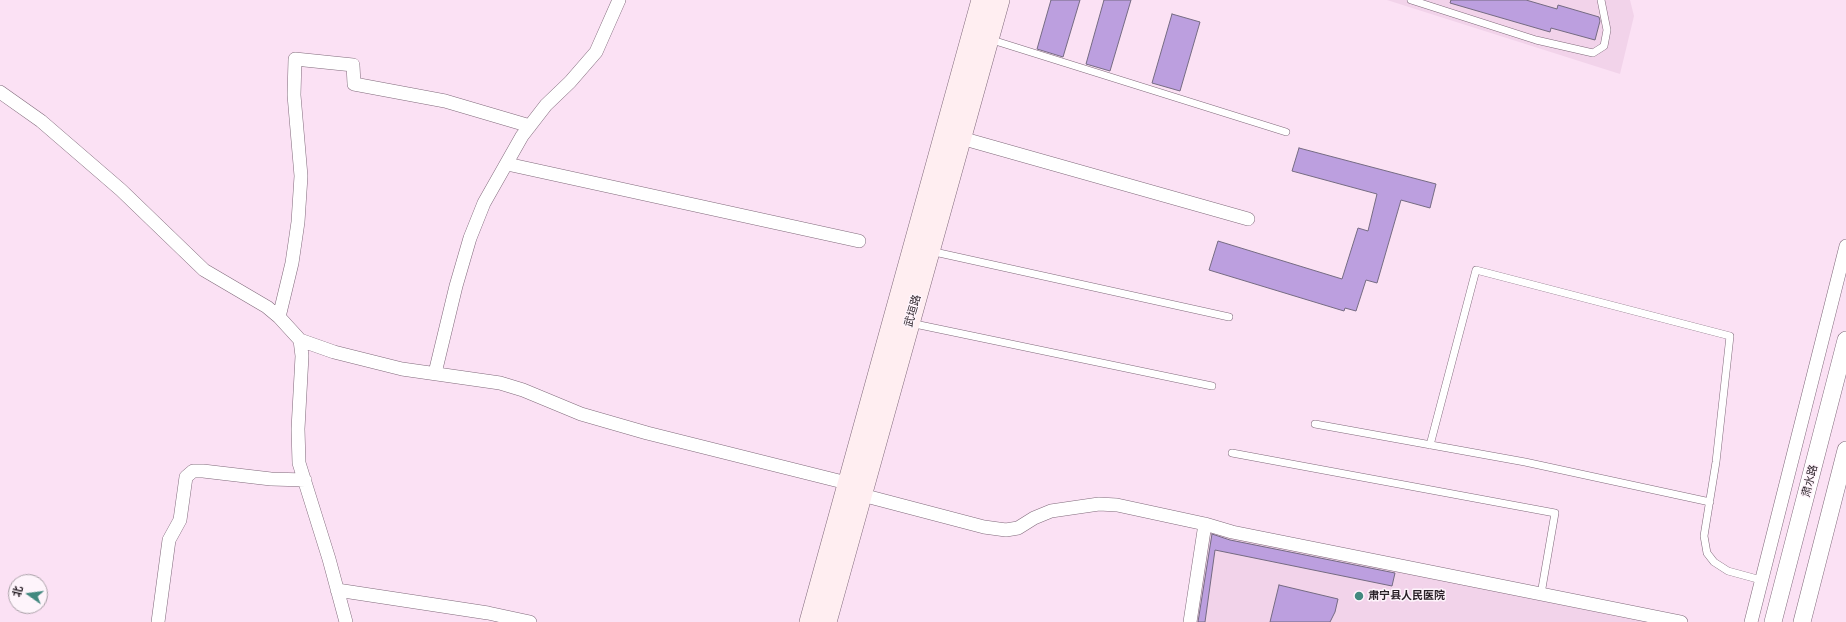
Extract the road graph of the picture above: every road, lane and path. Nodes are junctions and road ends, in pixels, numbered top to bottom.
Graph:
1 (619, 0) edge
2 (981, 0) edge
3 (1000, 0) edge
4 (1412, 0) edge
5 (1601, 0) edge
6 (988, 39) junction
7 (0, 92) edge
8 (530, 126) junction
9 (1286, 132) dead end
10 (961, 138) junction
11 (507, 164) junction
12 (1248, 219) dead end
13 (859, 241) dead end
14 (1846, 246) edge
15 (930, 251) junction
16 (279, 317) junction
17 (1229, 317) dead end
18 (910, 323) junction
19 (300, 340) junction
20 (1846, 340) edge
21 (435, 372) junction
22 (1212, 386) dead end
23 (1315, 424) dead end
24 (1430, 445) junction
25 (1846, 450) edge
26 (1232, 454) dead end
27 (304, 480) junction
28 (847, 483) junction
29 (862, 494) junction
30 (1710, 502) junction
31 (1205, 524) junction
32 (1761, 580) junction
33 (337, 590) junction
34 (1541, 594) junction
35 (158, 622) edge
36 (346, 622) edge
37 (530, 622) edge
38 (808, 622) edge
39 (827, 622) edge
40 (1190, 622) edge
41 (1681, 622) edge
42 (1751, 622) edge
43 (1773, 622) edge
44 (1802, 622) edge

1 - 8 street
2 - 28 main road, 武垣路
3 - 6 main road, 武垣路
4 - 5 lane
6 - 9 lane
6 - 10 main road, 武垣路
7 - 16 street
8 - 11 street
8 - 16 street
10 - 12 street
10 - 15 main road, 武垣路
11 - 13 street
11 - 21 street
14 - 32 street
15 - 17 lane
15 - 18 main road, 武垣路
16 - 19 street
18 - 22 lane
18 - 29 main road, 武垣路
19 - 21 street
19 - 27 street
20 - 43 street, 肃水路
21 - 28 street
23 - 24 lane
24 - 30 lane
24 - 30 lane
25 - 44 street
26 - 34 lane
27 - 33 street
27 - 35 street
28 - 38 main road, 武垣路
29 - 31 street
29 - 39 main road, 武垣路
30 - 32 lane
31 - 34 street
31 - 40 street
32 - 42 street
33 - 36 street
33 - 37 street
34 - 41 street

